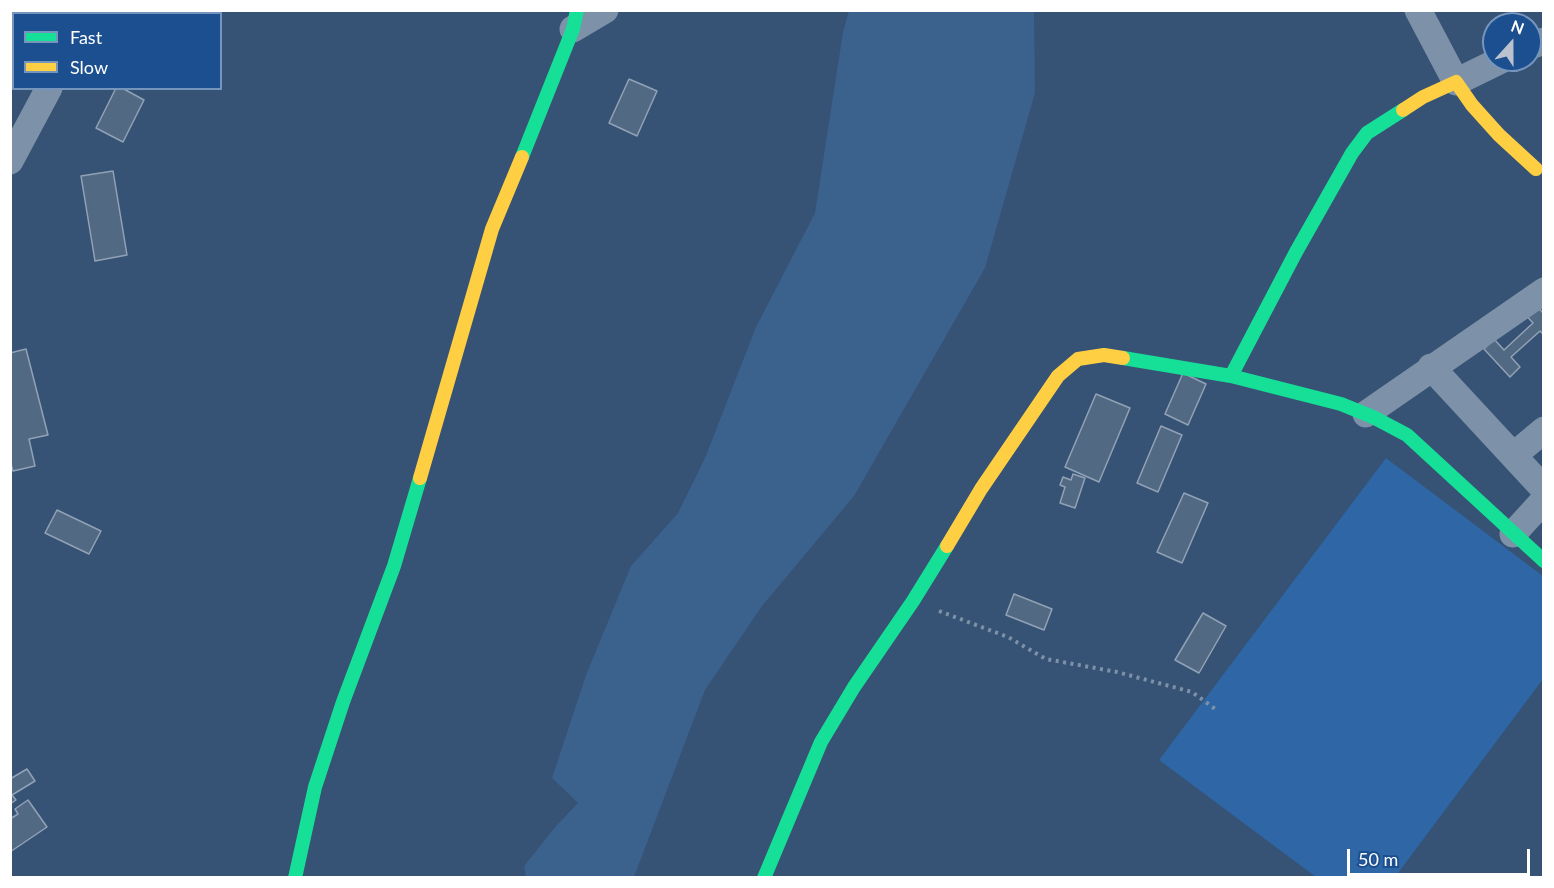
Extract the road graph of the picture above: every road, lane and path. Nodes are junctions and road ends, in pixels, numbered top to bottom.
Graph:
1 (605, 10) edge
2 (1418, 10) edge
3 (575, 20) edge
4 (1482, 69) edge
5 (1456, 82) junction
6 (45, 90) edge
7 (10, 161) edge
8 (1536, 169) dead end
9 (1544, 291) edge
10 (1431, 367) junction
11 (1231, 376) junction
12 (1366, 414) junction
13 (1544, 430) edge
14 (1514, 455) junction
15 (1544, 489) edge
16 (1544, 500) edge
17 (1513, 534) junction
18 (1544, 561) edge
19 (913, 601) junction
20 (1218, 711) dead end
21 (295, 878) edge
22 (764, 878) edge

1 - 3 street
2 - 5 street
3 - 21 street
4 - 5 street
5 - 8 street
5 - 11 street
6 - 7 street
9 - 10 street
10 - 12 street
10 - 14 street
11 - 12 street
11 - 19 street
12 - 17 street
13 - 14 street
14 - 15 street
16 - 17 street
17 - 18 street
19 - 20 path
19 - 22 street

